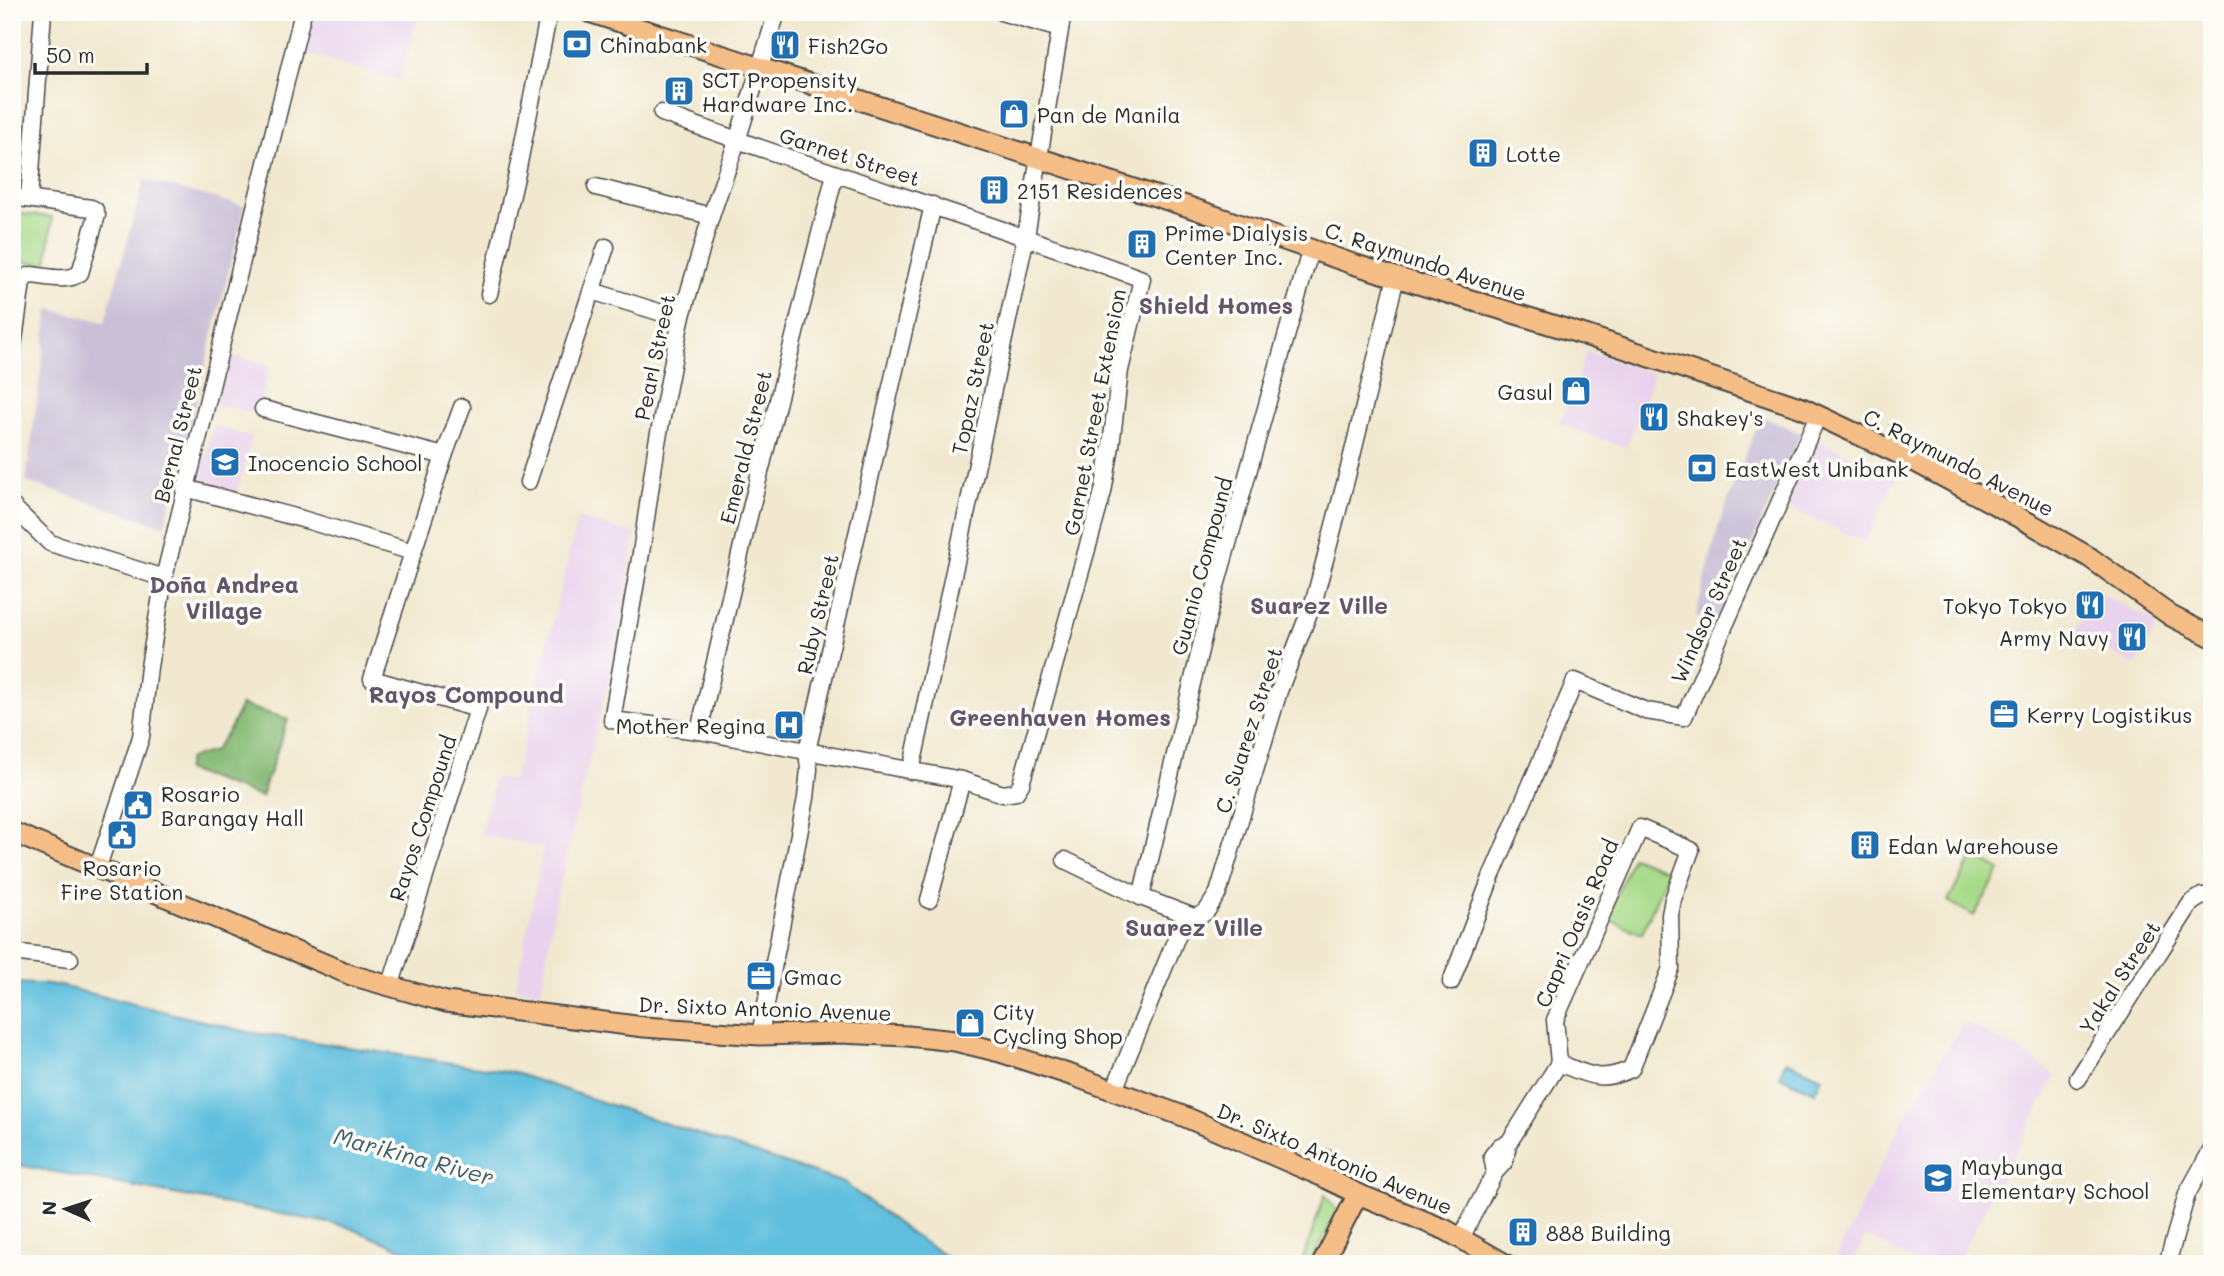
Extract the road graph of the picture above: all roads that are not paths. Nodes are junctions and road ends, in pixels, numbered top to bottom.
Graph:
1 (43, 12) edge
2 (303, 12) edge
3 (550, 12) edge
4 (589, 12) edge
5 (777, 12) edge
6 (1001, 12) edge
7 (1063, 12) edge
8 (1060, 29) junction
9 (759, 66) junction
10 (662, 113) dead end
11 (737, 141) junction
12 (1039, 160) junction
13 (835, 174) junction
14 (596, 187) dead end
15 (20, 198) edge
16 (933, 205) junction
17 (711, 216) junction
18 (1026, 236) junction
19 (606, 247) dead end
20 (1311, 248) junction
21 (1396, 277) junction
22 (592, 291) junction
23 (489, 294) dead end
24 (681, 319) junction
25 (12, 354) edge
26 (462, 407) dead end
27 (263, 410) dead end
28 (1818, 416) junction
29 (444, 456) junction
30 (528, 482) dead end
31 (184, 488) junction
32 (12, 506) edge
33 (413, 552) junction
34 (164, 578) junction
35 (2212, 637) edge
36 (699, 731) junction
37 (807, 751) junction
38 (911, 771) junction
39 (962, 780) junction
40 (12, 832) edge
41 (1065, 860) dead end
42 (98, 867) junction
43 (1141, 897) junction
44 (2204, 898) edge
45 (929, 900) dead end
46 (1196, 918) junction
47 (12, 952) edge
48 (70, 959) dead end
49 (1451, 982) dead end
50 (390, 987) junction
51 (760, 1035) junction
52 (1559, 1063) junction
53 (2078, 1079) dead end
54 (1114, 1090) junction
55 (2212, 1149) edge
56 (1358, 1194) junction
57 (1461, 1238) junction
58 (1322, 1264) edge
59 (1505, 1264) edge
60 (2167, 1264) edge

1 - 15 street
2 - 31 street, Bernal Street
3 - 23 street
4 - 9 main road, C. Raymundo Avenue
5 - 9 street, Pearl Street
6 - 8 street
7 - 8 street, Topaz Street
8 - 12 street, Topaz Street
9 - 11 street, Pearl Street
9 - 12 main road, C. Raymundo Avenue
10 - 11 street, Garnet Street
11 - 13 street, Garnet Street
11 - 17 street, Pearl Street
12 - 18 street, Topaz Street
12 - 20 main road, C. Raymundo Avenue
13 - 16 street, Garnet Street
13 - 36 street, Emerald Street
14 - 17 street
15 - 25 street
16 - 18 street, Garnet Street
16 - 37 street, Ruby Street
17 - 24 street, Pearl Street
18 - 38 street, Topaz Street
18 - 39 street, Garnet Street Extension
19 - 22 street
20 - 21 main road, C. Raymundo Avenue
20 - 43 street, Guanio Compound
21 - 28 main road, C. Raymundo Avenue
21 - 46 street, C. Suarez Street
22 - 24 street
22 - 30 street
24 - 36 street, Pearl Street
26 - 29 street, Rayos Compound
27 - 29 street
28 - 35 main road, C. Raymundo Avenue
28 - 49 street, Windsor Street
29 - 33 street, Rayos Compound
31 - 33 street
31 - 34 street, Bernal Street
32 - 34 street
33 - 50 street, Rayos Compound
34 - 42 street, Bernal Street
36 - 37 street
37 - 38 street
37 - 51 street, Ruby Street
38 - 39 street
39 - 45 street
40 - 42 main road, Dr. Sixto Antonio Avenue
41 - 43 street
42 - 50 main road, Dr. Sixto Antonio Avenue
43 - 46 street
44 - 53 street, Yakal Street
46 - 54 street, C. Suarez Street
47 - 48 street
50 - 51 main road, Dr. Sixto Antonio Avenue
51 - 54 main road, Dr. Sixto Antonio Avenue
52 - 52 street, Capri Oasis Road
52 - 57 street
54 - 56 main road, Dr. Sixto Antonio Avenue
55 - 60 street
56 - 57 main road, Dr. Sixto Antonio Avenue
56 - 58 main road
57 - 59 main road, Dr. Sixto Antonio Avenue

